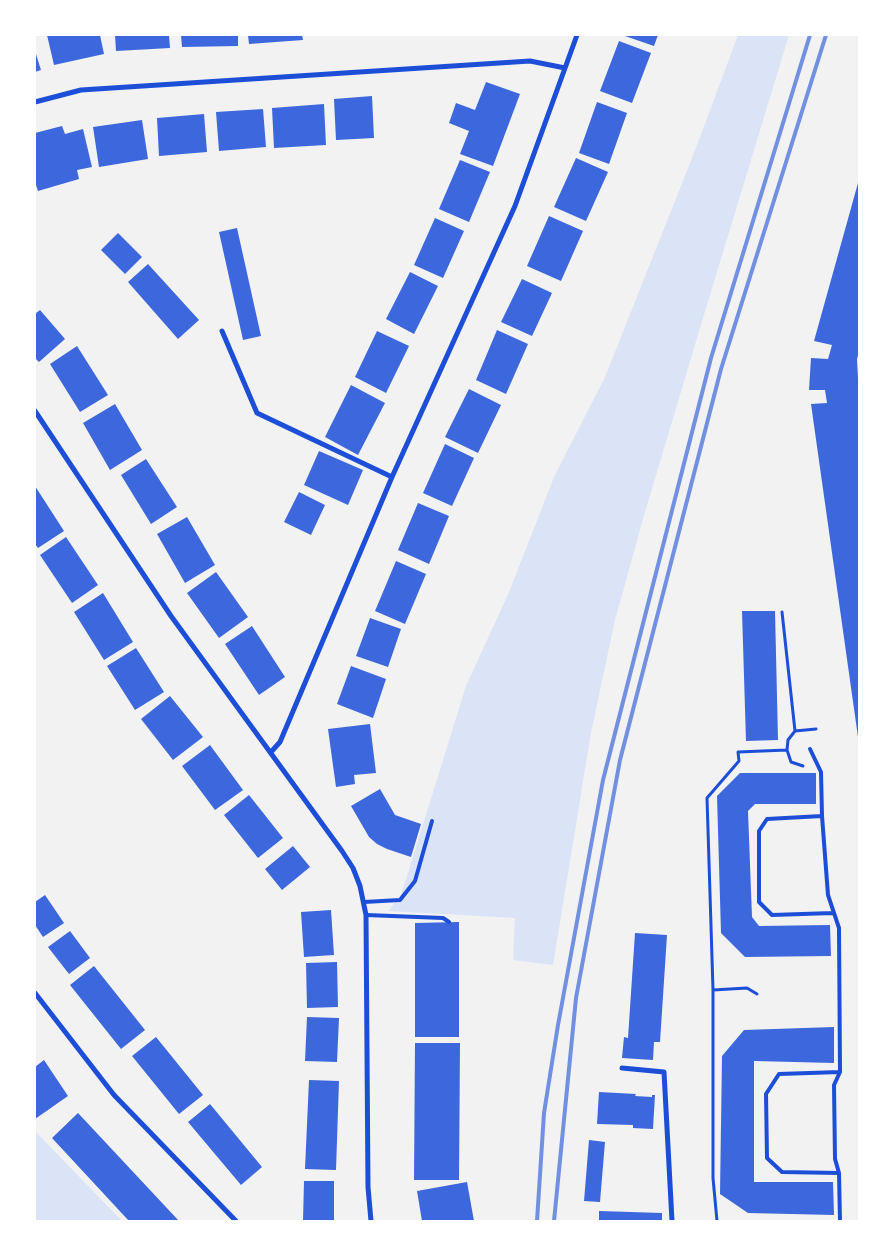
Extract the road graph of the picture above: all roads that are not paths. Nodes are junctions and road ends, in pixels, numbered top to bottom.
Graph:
1 (577, 35) edge
2 (565, 68) junction
3 (35, 102) edge
4 (222, 331) dead end
5 (35, 411) edge
6 (392, 477) junction
7 (810, 750) dead end
8 (271, 752) junction
9 (822, 816) junction
10 (432, 821) dead end
11 (364, 902) junction
12 (833, 914) junction
13 (366, 915) junction
14 (449, 922) dead end
15 (35, 993) edge
16 (622, 1068) dead end
17 (840, 1072) junction
18 (839, 1172) junction
19 (236, 1221) edge
20 (371, 1221) edge
21 (672, 1221) edge
22 (840, 1221) edge

1 - 2 street
2 - 3 street
2 - 6 street
4 - 6 street
5 - 8 street
6 - 8 street
7 - 9 lane
8 - 11 street
9 - 12 lane
9 - 12 lane
10 - 11 lane
11 - 13 street
12 - 17 lane
13 - 14 lane
13 - 20 street
15 - 19 street
16 - 21 street
17 - 18 lane
17 - 18 lane
18 - 22 lane

